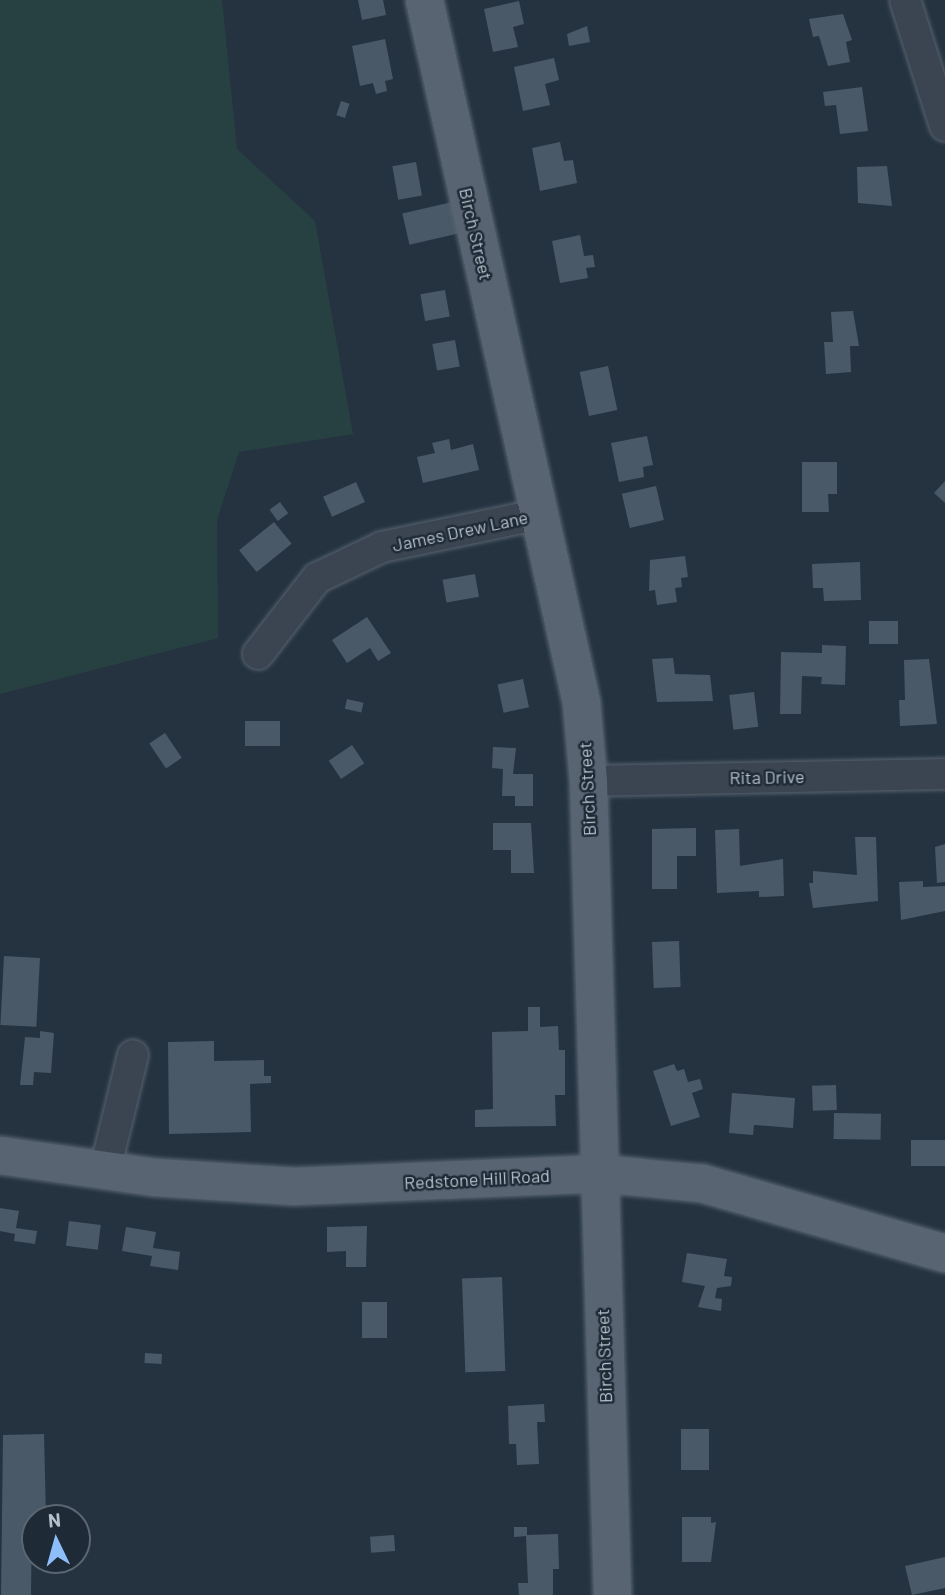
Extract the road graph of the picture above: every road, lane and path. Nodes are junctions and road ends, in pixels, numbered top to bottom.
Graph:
1 (424, 0) edge
2 (905, 0) edge
3 (945, 125) edge
4 (537, 515) junction
5 (258, 654) dead end
6 (945, 774) edge
7 (589, 781) junction
8 (133, 1055) dead end
9 (0, 1155) edge
10 (105, 1170) junction
11 (598, 1173) junction
12 (945, 1253) edge
13 (612, 1595) edge

1 - 4 main road, Birch Street
2 - 3 street
4 - 5 street, James Drew Lane
4 - 7 main road, Birch Street
6 - 7 street, Rita Drive
7 - 11 main road, Birch Street
8 - 10 street
9 - 10 main road, Redstone Hill Road
10 - 11 main road, Redstone Hill Road
11 - 12 main road, Redstone Hill Road
11 - 13 main road, Birch Street

